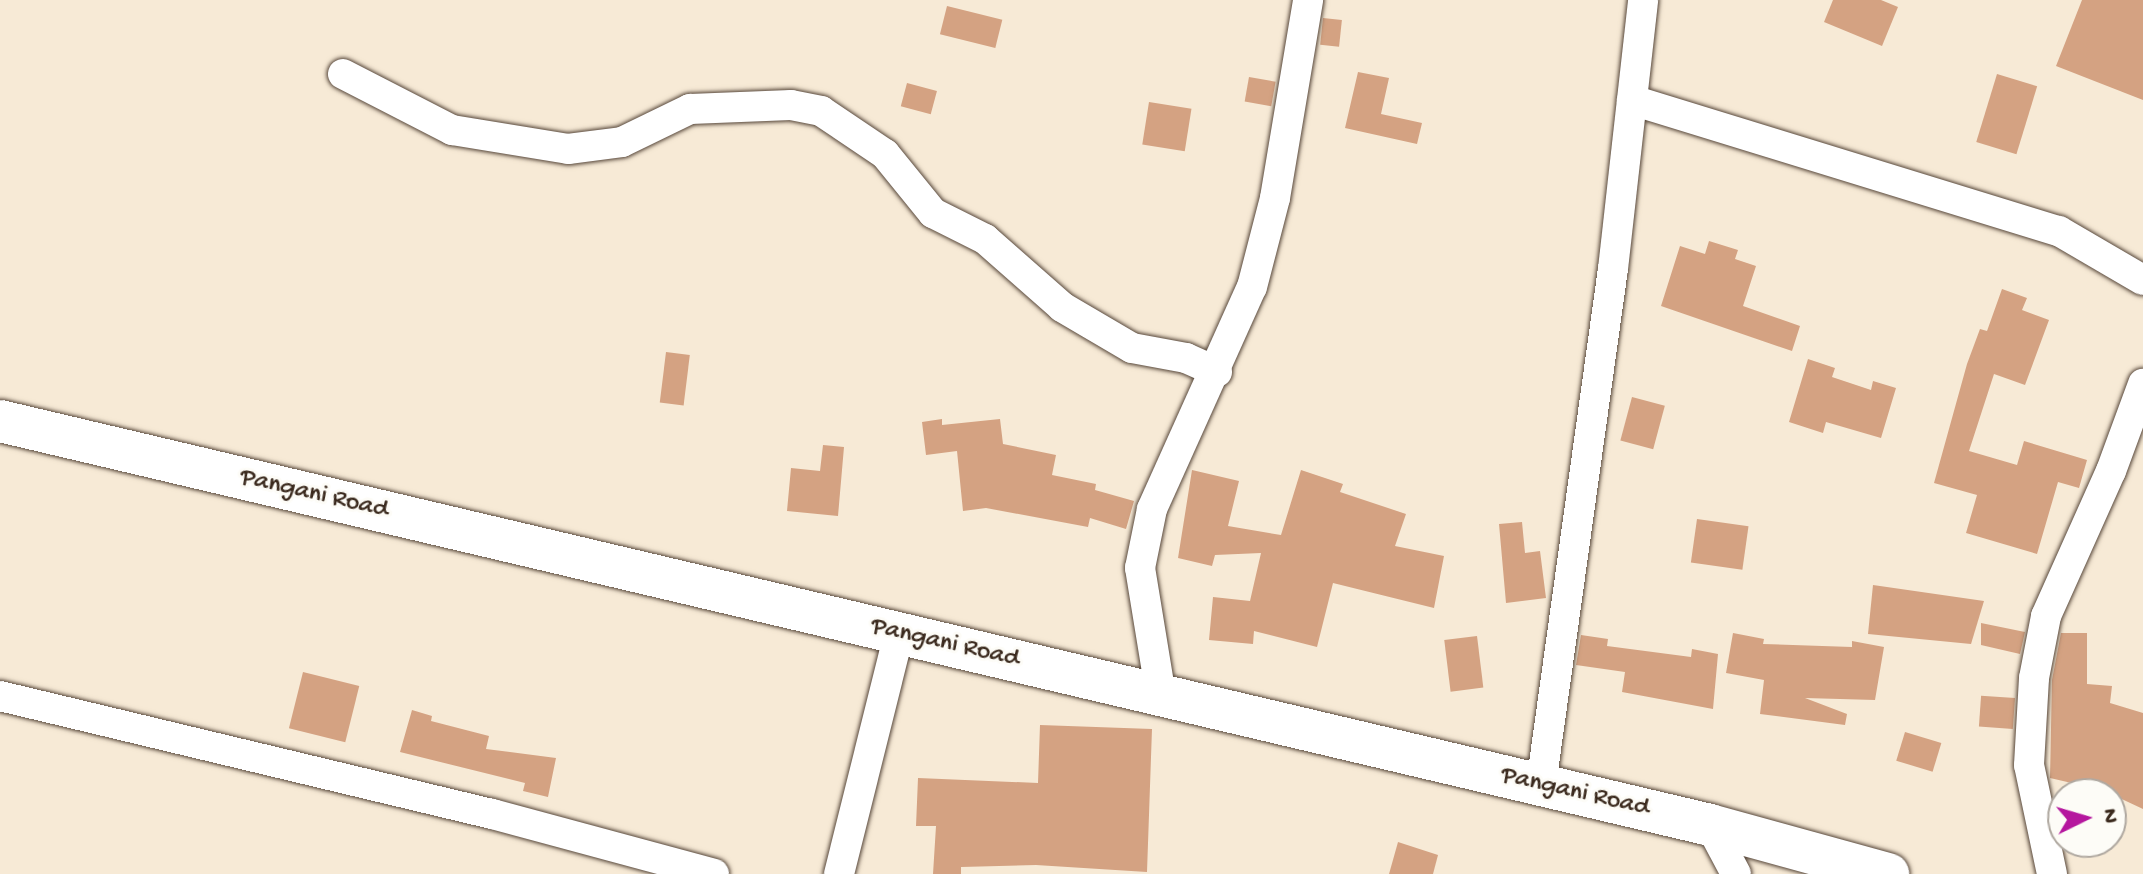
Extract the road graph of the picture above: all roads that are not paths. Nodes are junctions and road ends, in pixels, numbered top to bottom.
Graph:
1 (1308, 0) edge
2 (1643, 0) edge
3 (343, 74) dead end
4 (1632, 100) junction
5 (2143, 280) edge
6 (1217, 372) junction
7 (2143, 384) edge
8 (0, 421) edge
9 (899, 633) junction
10 (0, 696) edge
11 (1161, 696) junction
12 (1541, 785) junction
13 (1710, 825) junction
14 (714, 874) edge
15 (839, 874) edge
16 (1736, 874) edge
17 (1888, 874) edge
18 (2052, 874) edge

1 - 6 street
2 - 4 street
3 - 6 street
4 - 5 street
4 - 12 street
6 - 11 street
7 - 18 street
8 - 9 main road, Pangani Road
9 - 11 main road, Pangani Road
9 - 15 street
10 - 14 street
11 - 12 main road, Pangani Road
12 - 13 main road, Pangani Road
13 - 16 street
13 - 17 main road, Pangani Road

